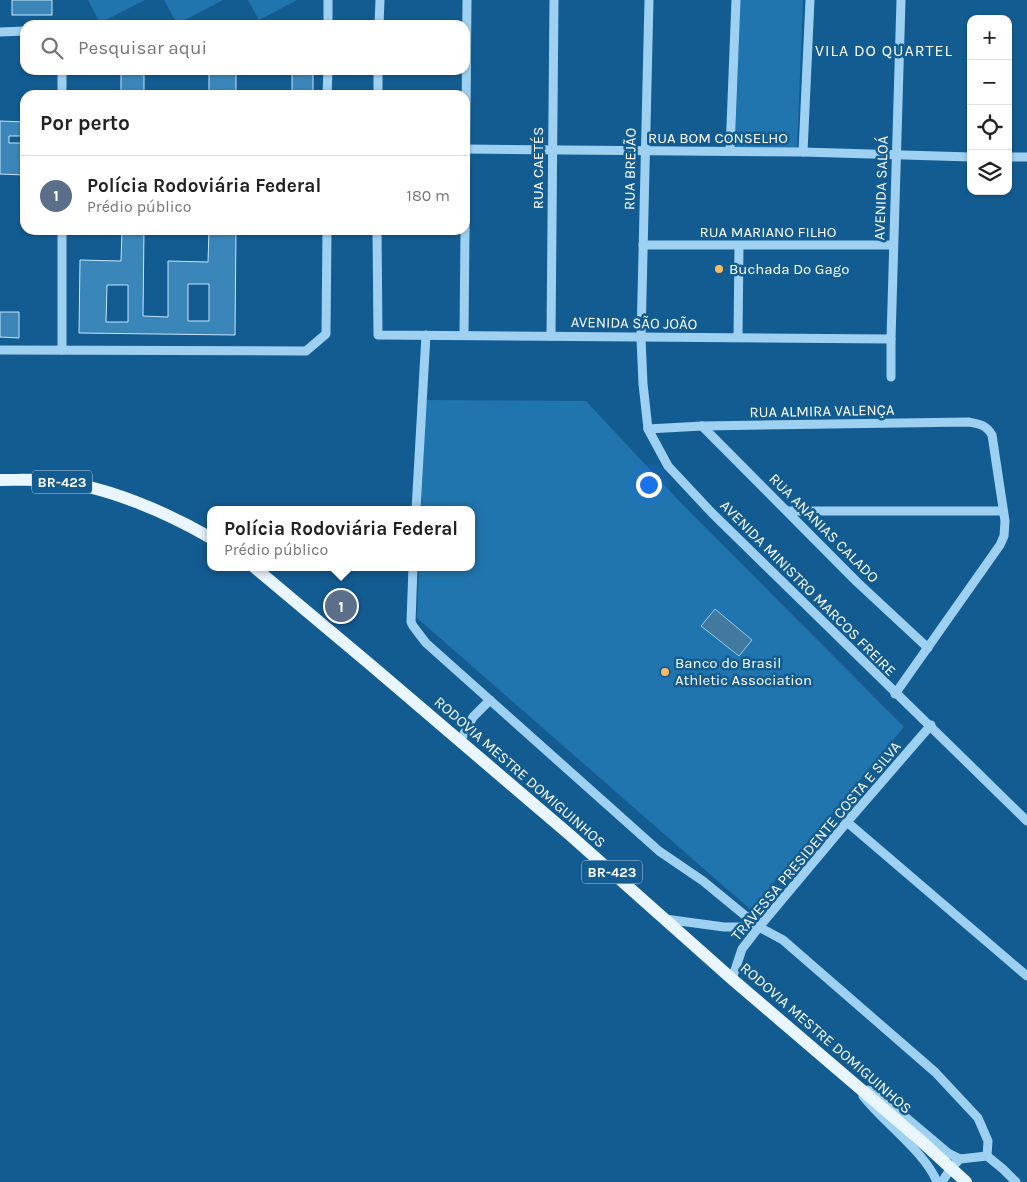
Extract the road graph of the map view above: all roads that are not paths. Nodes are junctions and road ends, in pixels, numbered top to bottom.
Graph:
1 (328, 0) edge
2 (380, 0) edge
3 (467, 0) edge
4 (554, 0) edge
5 (649, 0) edge
6 (736, 0) edge
7 (810, 0) edge
8 (901, 0) edge
9 (328, 20) edge
10 (379, 20) edge
11 (467, 20) edge
12 (20, 31) edge
13 (0, 32) edge
14 (62, 75) edge
15 (328, 75) edge
16 (378, 75) edge
17 (466, 75) edge
18 (62, 90) edge
19 (327, 90) edge
20 (378, 90) edge
21 (466, 90) edge
22 (470, 149) edge
23 (552, 150) junction
24 (644, 152) junction
25 (730, 152) junction
26 (802, 152) junction
27 (896, 156) junction
28 (967, 156) edge
29 (1012, 157) edge
30 (1027, 157) edge
31 (62, 235) edge
32 (327, 235) edge
33 (377, 235) edge
34 (465, 235) edge
35 (643, 245) junction
36 (893, 245) junction
37 (740, 246) junction
38 (426, 335) junction
39 (464, 335) junction
40 (551, 336) junction
41 (738, 337) junction
42 (641, 338) junction
43 (891, 339) junction
44 (0, 350) edge
45 (62, 350) junction
46 (891, 377) dead end
47 (702, 426) junction
48 (648, 429) junction
49 (0, 480) edge
50 (416, 506) edge
51 (788, 511) junction
52 (1003, 511) junction
53 (207, 536) edge
54 (259, 571) edge
55 (413, 571) edge
56 (928, 648) junction
57 (895, 694) junction
58 (490, 700) junction
59 (931, 725) junction
60 (460, 741) junction
61 (1027, 821) edge
62 (847, 822) junction
63 (665, 919) junction
64 (759, 927) junction
65 (1027, 976) edge
66 (732, 979) junction
67 (850, 1079) junction
68 (987, 1156) junction
69 (955, 1163) junction
70 (938, 1182) edge
71 (942, 1182) edge
72 (966, 1182) edge
73 (1016, 1182) edge

1 - 9 street
2 - 10 street
3 - 11 street
4 - 23 street, RUA CAETÉS
5 - 24 street, RUA BREJÃO
6 - 25 street
7 - 26 street
8 - 27 street, AVENIDA SALOÁ
12 - 13 street
14 - 18 street
15 - 19 street
16 - 20 street
17 - 21 street
22 - 23 street, RUA BOM CONSELHO
23 - 24 street, RUA BOM CONSELHO
23 - 40 street, RUA CAETÉS
24 - 25 street, RUA BOM CONSELHO
24 - 35 street, RUA BREJÃO
25 - 26 street, RUA BOM CONSELHO
26 - 27 street, RUA BOM CONSELHO
27 - 28 street, RUA BOM CONSELHO
27 - 36 street, AVENIDA SALOÁ
29 - 30 street
31 - 45 street
32 - 45 street
33 - 38 street, AVENIDA SÃO JOÃO
34 - 39 street
35 - 37 street, RUA MARIANO FILHO
35 - 42 street, RUA BREJÃO
36 - 37 street, RUA MARIANO FILHO
36 - 43 street, AVENIDA SALOÁ
37 - 41 street
38 - 39 street, AVENIDA SÃO JOÃO
38 - 50 street
39 - 40 street, AVENIDA SÃO JOÃO
40 - 42 street, AVENIDA SÃO JOÃO
41 - 42 street, AVENIDA SÃO JOÃO
41 - 43 street, AVENIDA SÃO JOÃO
42 - 48 street, AVENIDA MINISTRO MARCOS FREIRE
43 - 46 street, AVENIDA SALOÁ
44 - 45 street
47 - 48 street, RUA ALMIRA VALENÇA
47 - 51 street, RUA ANANIAS CALADO
47 - 52 street, RUA ALMIRA VALENÇA
48 - 57 street, AVENIDA MINISTRO MARCOS FREIRE
49 - 53 main road, BR-423
51 - 52 street
51 - 56 street, RUA ANANIAS CALADO
52 - 56 street
54 - 60 main road, RODOVIA MESTRE DOMIGUINHOS / BR-423
55 - 58 street
56 - 57 street
57 - 59 street, AVENIDA MINISTRO MARCOS FREIRE
58 - 60 street
58 - 64 street
59 - 61 street, AVENIDA MINISTRO MARCOS FREIRE
59 - 62 street, TRAVESSA PRESIDENTE COSTA E SILVA
60 - 63 main road, RODOVIA MESTRE DOMIGUINHOS / BR-423
62 - 64 street, TRAVESSA PRESIDENTE COSTA E SILVA
62 - 65 street
63 - 64 street
63 - 66 main road, RODOVIA MESTRE DOMIGUINHOS / BR-423
64 - 66 street, TRAVESSA PRESIDENTE COSTA E SILVA
64 - 68 street
66 - 67 main road, RODOVIA MESTRE DOMIGUINHOS / BR-423
67 - 69 main road, RODOVIA MESTRE DOMIGUINHOS / BR-423
67 - 70 street
68 - 69 street
68 - 73 street
69 - 71 street
69 - 72 main road, RODOVIA MESTRE DOMIGUINHOS / BR-423

